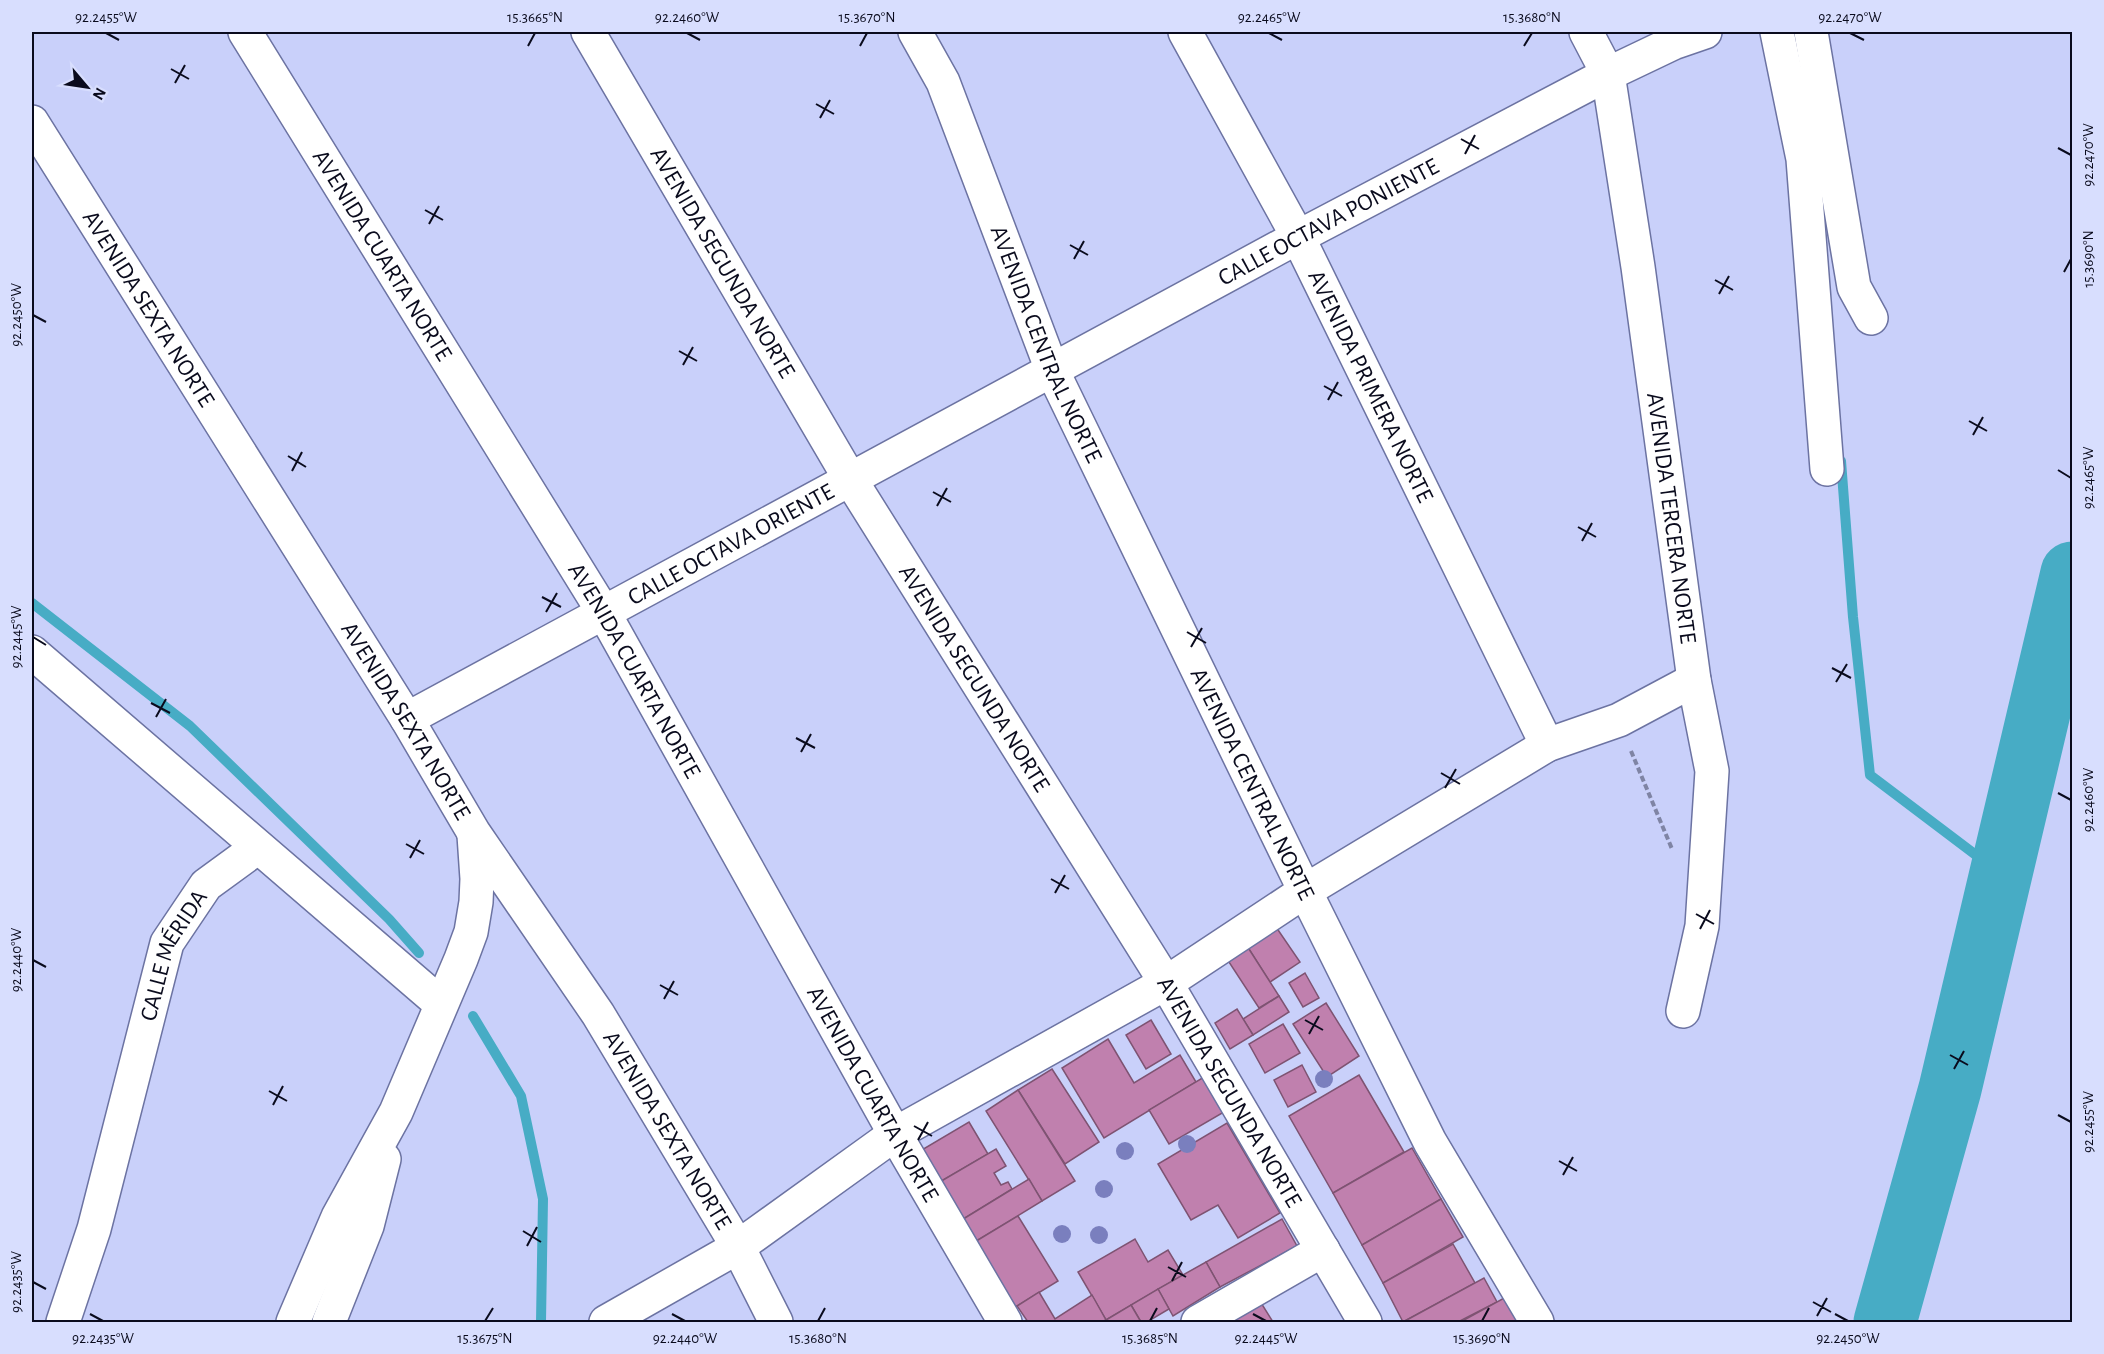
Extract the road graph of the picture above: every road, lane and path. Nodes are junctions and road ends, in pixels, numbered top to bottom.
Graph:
1 (245, 32) edge
2 (588, 32) edge
3 (915, 32) edge
4 (1185, 32) edge
5 (1586, 32) edge
6 (1705, 32) edge
7 (1777, 32) edge
8 (1811, 32) edge
9 (1608, 74) junction
10 (32, 122) edge
11 (1298, 237) junction
12 (1870, 318) dead end
13 (1052, 370) junction
14 (1827, 470) dead end
15 (849, 479) junction
16 (604, 613) junction
17 (32, 652) edge
18 (1694, 680) junction
19 (407, 718) junction
20 (1619, 720) junction
21 (1547, 745) junction
22 (474, 833) junction
23 (258, 847) junction
24 (1672, 850) dead end
25 (1305, 891) junction
26 (1166, 983) junction
27 (441, 1004) junction
28 (1683, 1011) dead end
29 (396, 1112) junction
30 (895, 1134) junction
31 (738, 1247) junction
32 (1323, 1250) junction
33 (63, 1323) edge
34 (293, 1323) edge
35 (329, 1323) edge
36 (606, 1323) edge
37 (776, 1323) edge
38 (1005, 1323) edge
39 (1198, 1323) edge
40 (1365, 1323) edge
41 (1537, 1323) edge

1 - 16 street, AVENIDA CUARTA NORTE
2 - 15 street, AVENIDA SEGUNDA NORTE
3 - 13 street, AVENIDA CENTRAL NORTE
4 - 11 street, AVENIDA PRIMERA NORTE
5 - 9 street, AVENIDA TERCERA NORTE
6 - 9 street, CALLE OCTAVA PONIENTE
7 - 14 street
8 - 12 street
9 - 11 street, CALLE OCTAVA PONIENTE
9 - 18 street, AVENIDA TERCERA NORTE
10 - 19 street, AVENIDA SEXTA NORTE
11 - 13 street, CALLE OCTAVA PONIENTE
11 - 21 street, AVENIDA PRIMERA NORTE
13 - 15 street, CALLE OCTAVA ORIENTE
13 - 25 street, AVENIDA CENTRAL NORTE
15 - 16 street, CALLE OCTAVA ORIENTE
15 - 26 street, AVENIDA SEGUNDA NORTE
16 - 19 street, CALLE OCTAVA ORIENTE
16 - 30 street, AVENIDA CUARTA NORTE
17 - 23 street
18 - 20 street
18 - 28 street, AVENIDA TERCERA NORTE
19 - 22 street, AVENIDA SEXTA NORTE
20 - 21 street
20 - 24 path
21 - 25 street
22 - 27 street
22 - 31 street, AVENIDA SEXTA NORTE
23 - 27 street
23 - 33 street, CALLE MÉRIDA
25 - 26 street
25 - 41 street, AVENIDA CENTRAL NORTE
26 - 30 street
26 - 32 street, AVENIDA SEGUNDA NORTE
27 - 29 street
29 - 34 street
29 - 35 street
30 - 31 street
30 - 38 street, AVENIDA CUARTA NORTE
31 - 36 street
31 - 37 street, AVENIDA SEXTA NORTE
32 - 39 street
32 - 40 street, AVENIDA SEGUNDA NORTE

